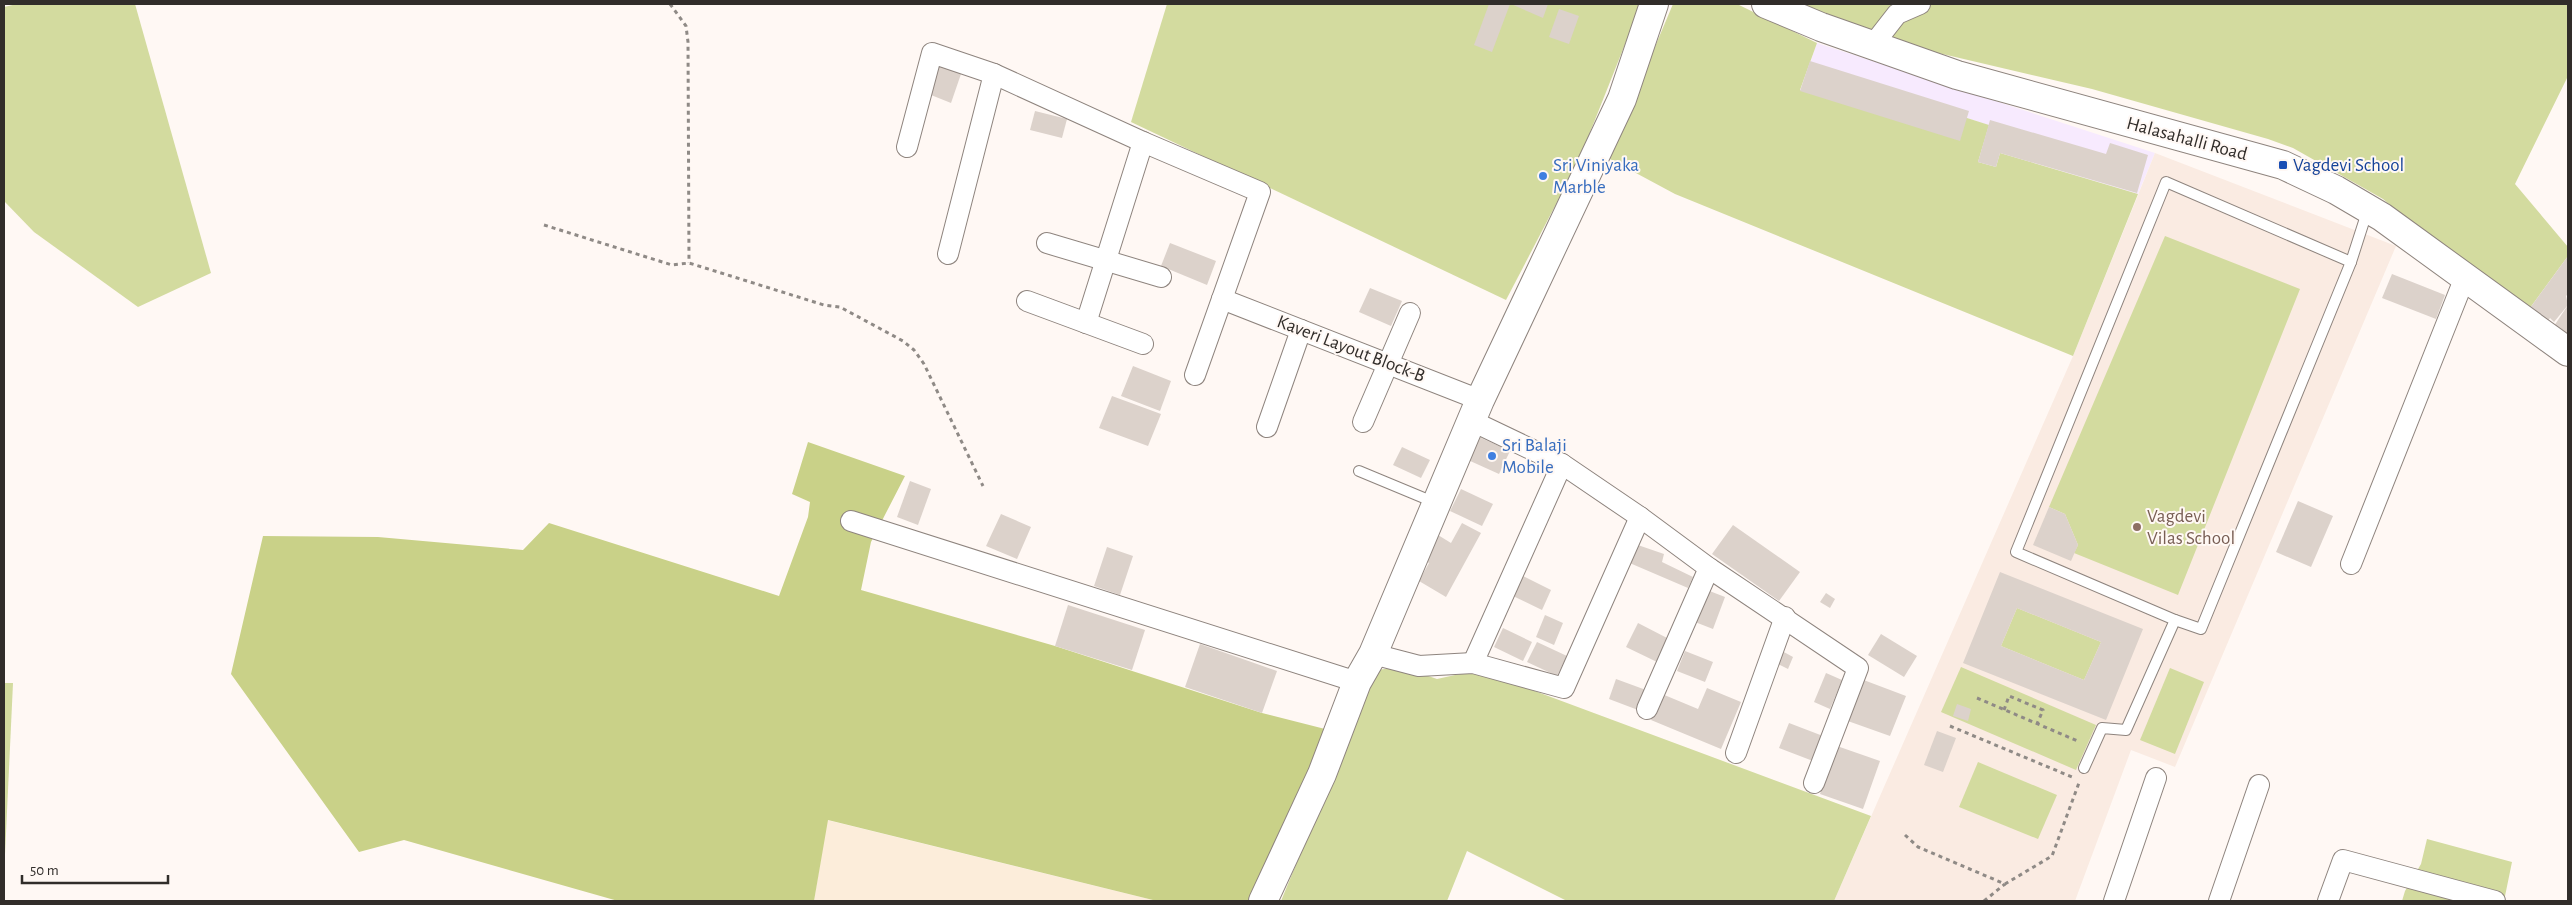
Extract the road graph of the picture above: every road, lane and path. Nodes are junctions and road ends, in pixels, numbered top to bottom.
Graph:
1 (670, 4) edge
2 (1654, 4) edge
3 (1766, 4) edge
4 (1920, 4) edge
5 (1872, 46) junction
6 (994, 74) junction
7 (1143, 142) junction
8 (907, 147) dead end
9 (2369, 209) junction
10 (544, 225) dead end
11 (1047, 242) dead end
12 (948, 254) dead end
13 (1106, 260) junction
14 (2351, 262) junction
15 (689, 263) junction
16 (1162, 277) dead end
17 (2465, 277) junction
18 (1222, 299) junction
19 (1027, 301) dead end
20 (1410, 313) dead end
21 (1086, 323) junction
22 (1301, 330) junction
23 (1143, 344) dead end
24 (2568, 352) edge
25 (1387, 364) junction
26 (1195, 375) dead end
27 (1476, 410) junction
28 (1363, 422) dead end
29 (1267, 427) dead end
30 (1562, 464) junction
31 (1359, 472) dead end
32 (982, 486) dead end
33 (1436, 503) junction
34 (1640, 517) junction
35 (851, 520) dead end
36 (2351, 564) dead end
37 (1709, 568) junction
38 (1785, 617) junction
39 (2175, 620) junction
40 (1373, 654) junction
41 (1474, 663) junction
42 (1357, 682) junction
43 (1978, 698) dead end
44 (1647, 709) dead end
45 (2004, 710) junction
46 (2037, 724) junction
47 (1950, 726) dead end
48 (2093, 748) junction
49 (1736, 753) dead end
50 (2084, 768) joint
51 (2156, 778) dead end
52 (2080, 780) junction
53 (1814, 783) dead end
54 (2259, 785) dead end
55 (1905, 835) dead end
56 (2005, 884) junction
57 (1263, 901) edge
58 (1984, 901) edge
59 (2114, 901) edge
60 (2219, 901) edge
61 (2328, 901) edge
62 (2495, 901) edge

1 - 15 path
2 - 27 street
3 - 5 street, Halasahalli Road
4 - 5 street
5 - 9 street, Halasahalli Road
6 - 7 street
6 - 8 street
6 - 12 street
7 - 13 street
7 - 18 street
9 - 14 lane
9 - 17 street, Halasahalli Road
10 - 15 path
11 - 13 street
13 - 16 street
13 - 21 street
14 - 39 lane
14 - 39 lane
15 - 32 path
17 - 24 street, Halasahalli Road
17 - 36 street
18 - 22 street, Kaveri Layout Block-B
18 - 26 street
19 - 21 street
20 - 25 street
21 - 23 street
22 - 25 street, Kaveri Layout Block-B
22 - 29 street
25 - 27 street, Kaveri Layout Block-B
25 - 28 street
27 - 30 street, Kaveri Layout Block-B
27 - 33 street
30 - 34 street, Kaveri Layout Block-B
30 - 41 street
31 - 33 lane
33 - 40 street
34 - 37 street, Kaveri Layout Block-B
34 - 41 street
35 - 42 street
37 - 38 street, Kaveri Layout Block-B
37 - 44 street
38 - 49 street
38 - 53 street, Kaveri Layout Block-B
39 - 48 lane
40 - 41 street
40 - 42 street
42 - 57 street
43 - 45 path
45 - 46 path
45 - 46 path
46 - 48 path
47 - 52 path
48 - 50 lane
50 - 52 path
51 - 59 street
52 - 56 path
54 - 60 street
55 - 56 path
56 - 58 path
61 - 62 street

